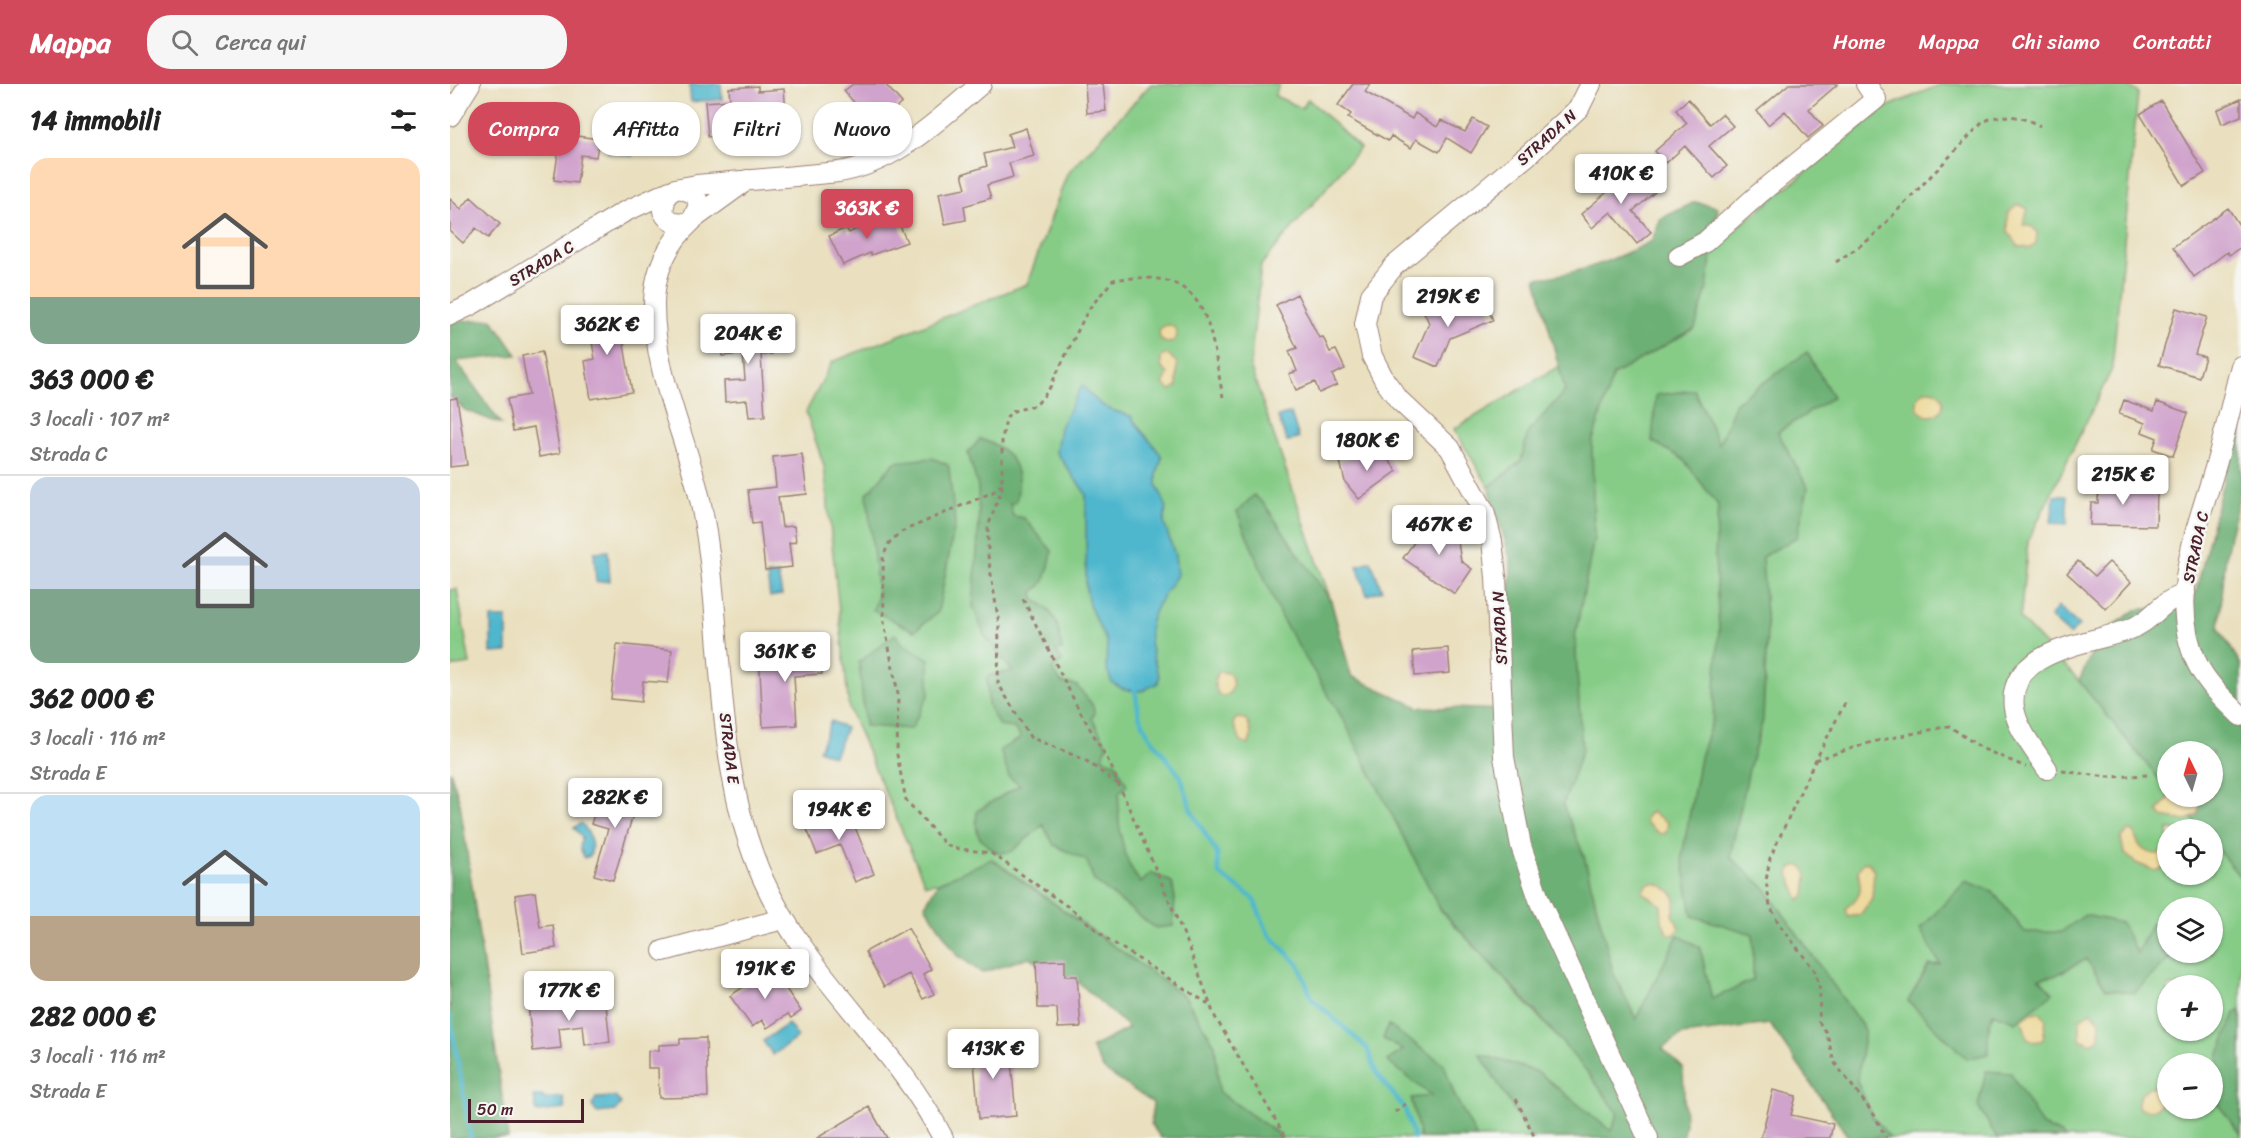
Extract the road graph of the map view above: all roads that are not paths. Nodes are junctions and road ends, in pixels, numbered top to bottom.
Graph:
1 (470, 84) edge
2 (981, 84) edge
3 (1591, 84) edge
4 (1866, 84) edge
5 (450, 116) edge
6 (747, 180) junction
7 (675, 190) junction
8 (632, 208) junction
9 (664, 213) junction
10 (694, 219) junction
11 (1679, 256) dead end
12 (660, 268) junction
13 (450, 315) edge
14 (2241, 366) edge
15 (2185, 593) junction
16 (2241, 716) edge
17 (2047, 770) road end
18 (783, 920) junction
19 (663, 951) dead end
20 (943, 1138) edge
21 (1648, 1138) edge

1 - 5 street
2 - 6 street, STRADA C
3 - 21 street, STRADA N
4 - 11 street
6 - 7 street, STRADA C
6 - 10 street
7 - 8 street, STRADA C
7 - 9 street
7 - 10 street
8 - 9 street
8 - 13 street, STRADA C
9 - 10 street
9 - 12 street, STRADA E
10 - 12 street, STRADA E
12 - 18 street, STRADA E
14 - 15 street, STRADA C
15 - 16 street, STRADA C
15 - 17 street
18 - 19 street
18 - 20 street, STRADA E

